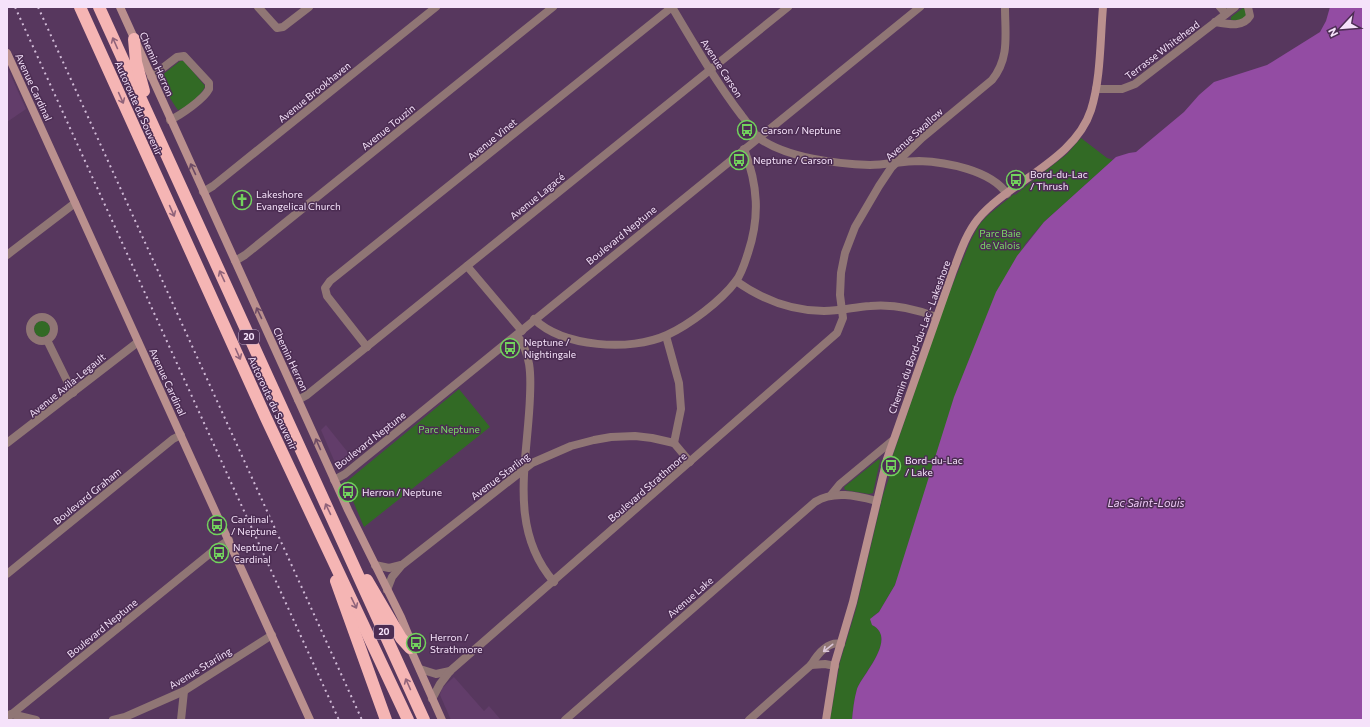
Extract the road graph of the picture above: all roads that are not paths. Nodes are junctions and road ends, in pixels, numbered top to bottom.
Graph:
1 (80, 7) edge
2 (99, 7) edge
3 (120, 7) edge
4 (258, 7) edge
5 (309, 7) edge
6 (436, 7) edge
7 (554, 7) edge
8 (672, 7) edge
9 (788, 7) edge
10 (920, 7) edge
11 (1005, 7) edge
12 (1103, 7) edge
13 (1220, 7) edge
14 (1235, 7) edge
15 (1248, 7) edge
16 (1226, 14) junction
17 (1215, 22) junction
18 (134, 39) junction
19 (7, 53) edge
20 (710, 70) junction
21 (151, 77) junction
22 (1096, 89) junction
23 (170, 120) junction
24 (154, 129) junction
25 (759, 137) junction
26 (744, 149) junction
27 (896, 163) junction
28 (203, 192) junction
29 (1007, 194) junction
30 (75, 203) junction
31 (7, 255) edge
32 (235, 261) junction
33 (467, 266) junction
34 (736, 281) junction
35 (841, 310) junction
36 (936, 317) junction
37 (534, 319) junction
38 (520, 332) junction
39 (666, 336) junction
40 (47, 340) dead end
41 (138, 342) junction
42 (367, 347) junction
43 (73, 393) junction
44 (298, 400) junction
45 (181, 435) junction
46 (892, 441) junction
47 (7, 443) edge
48 (674, 443) junction
49 (690, 462) junction
50 (524, 468) junction
51 (334, 480) junction
52 (831, 495) junction
53 (877, 501) junction
54 (319, 530) junction
55 (229, 540) junction
56 (344, 545) junction
57 (375, 565) junction
58 (402, 565) junction
59 (7, 574) edge
60 (554, 582) junction
61 (387, 590) junction
62 (272, 635) junction
63 (841, 644) junction
64 (410, 648) junction
65 (811, 665) junction
66 (835, 666) junction
67 (420, 670) junction
68 (450, 671) junction
69 (184, 691) junction
70 (432, 699) junction
71 (8, 714) edge
72 (36, 720) edge
73 (113, 720) edge
74 (181, 720) edge
75 (310, 720) edge
76 (386, 720) edge
77 (408, 720) edge
78 (424, 720) edge
79 (442, 720) edge
80 (566, 720) edge
81 (749, 720) edge
82 (826, 720) edge

1 -> 54 highway, Autoroute du Souvenir / 20
24 -> 2 highway, Autoroute du Souvenir / 20
3 - 18 main road, Chemin Herron
4 - 5 street
6 - 28 street, Avenue Brookhaven
7 - 32 street, Avenue Touzin
8 - 20 street, Avenue Carson
8 - 42 street, Avenue Vinet
9 - 20 street, Avenue Lagacé
10 - 25 street, Boulevard Neptune
11 - 27 street, Avenue Swallow
12 - 22 main road, Chemin du Bord-du-Lac - Lakeshore
13 - 16 street
14 - 16 street, Terrasse Whitehead
15 - 17 street, Terrasse Whitehead
16 - 17 street, Terrasse Whitehead
17 - 22 street, Terrasse Whitehead
18 - 21 main road, Chemin Herron
18 - 24 highway
19 - 30 main road, Avenue Cardinal
20 - 25 street, Avenue Carson
20 - 33 street, Avenue Lagacé
21 - 23 main road, Chemin Herron
21 - 23 street
22 - 29 main road, Chemin du Bord-du-Lac - Lakeshore
28 -> 23 main road, Chemin Herron
56 -> 24 highway, Autoroute du Souvenir / 20
25 - 26 street, Boulevard Neptune
25 - 27 street
26 - 34 street
26 - 37 street, Boulevard Neptune
27 - 29 street
27 - 35 street, Avenue Swallow
28 - 32 main road, Chemin Herron
29 - 36 main road, Chemin du Bord-du-Lac - Lakeshore
30 - 31 street
30 - 41 main road, Avenue Cardinal
44 -> 32 main road, Chemin Herron
33 - 38 street
33 - 42 street, Avenue Lagacé
34 - 35 street
34 - 39 street
35 - 36 street
35 - 49 street, Boulevard Strathmore
36 - 46 main road, Chemin du Bord-du-Lac - Lakeshore
37 - 38 street, Boulevard Neptune
37 - 39 street
38 - 50 street
38 - 51 street, Boulevard Neptune
39 - 48 street
40 - 43 street
41 - 43 street, Avenue Avila-Legault
41 - 45 main road, Avenue Cardinal
42 - 44 street, Avenue Lagacé
43 - 47 street, Avenue Avila-Legault
51 -> 44 main road, Chemin Herron
45 - 55 main road, Avenue Cardinal
45 - 59 street, Boulevard Graham
46 - 52 street, Avenue Lake
46 - 53 main road, Chemin du Bord-du-Lac - Lakeshore
48 - 49 street
48 - 50 street, Avenue Starling
49 - 60 street, Boulevard Strathmore
50 - 58 street, Avenue Starling
50 - 60 street
51 - 57 main road, Chemin Herron
52 - 53 street
52 - 80 street, Avenue Lake
53 - 63 main road, Chemin du Bord-du-Lac - Lakeshore
54 - 76 highway
54 -> 77 highway, Autoroute du Souvenir / 20
55 - 62 main road, Avenue Cardinal
55 - 71 street, Boulevard Neptune
56 - 64 highway
78 -> 56 highway, Autoroute du Souvenir / 20
57 - 58 street
57 - 61 main road, Chemin Herron
58 - 61 street, Avenue Starling
60 - 68 street, Boulevard Strathmore
61 - 64 main road, Chemin Herron
62 - 69 street, Avenue Starling
62 - 75 main road, Avenue Cardinal
63 -> 65 street
63 - 66 main road, Chemin du Bord-du-Lac - Lakeshore
64 - 67 main road, Chemin Herron
65 - 66 street
65 - 81 street
66 - 82 main road, Chemin du Bord-du-Lac - Lakeshore
67 - 68 street
67 - 70 main road, Chemin Herron
68 - 70 street, Boulevard Strathmore
69 - 73 street, Avenue Starling
69 - 74 street
70 - 79 main road, Chemin Herron
71 - 72 street

